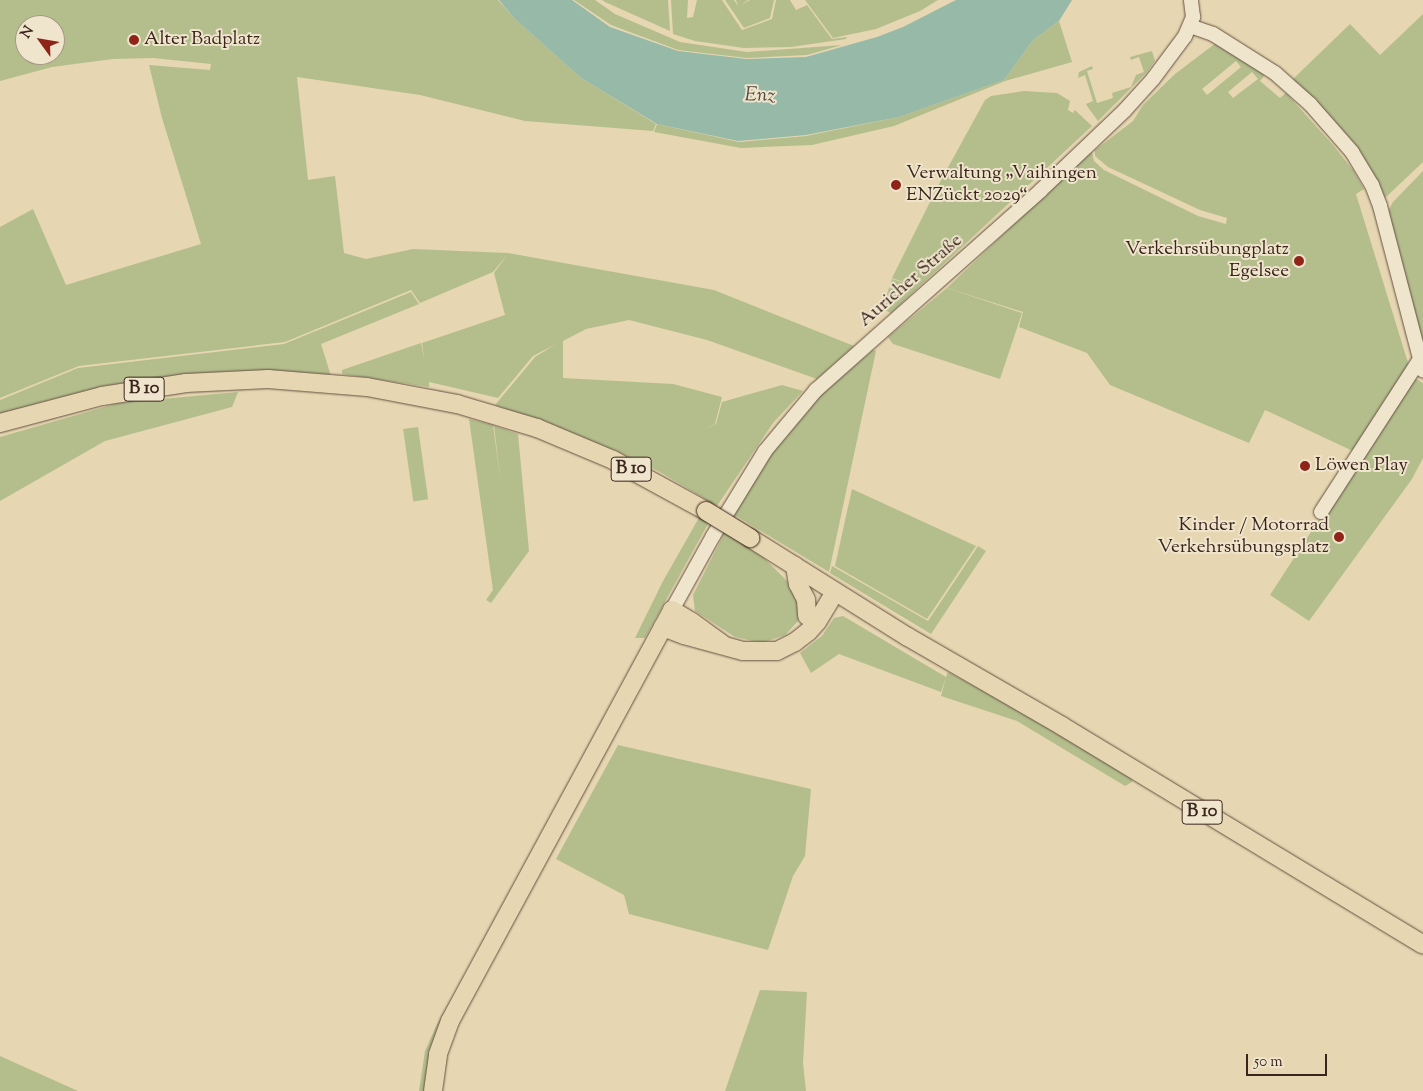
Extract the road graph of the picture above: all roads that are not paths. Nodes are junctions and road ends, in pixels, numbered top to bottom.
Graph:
1 (1191, 0) edge
2 (1190, 26) junction
3 (1422, 364) edge
4 (0, 423) edge
5 (1321, 512) dead end
6 (795, 566) junction
7 (831, 590) junction
8 (672, 610) junction
9 (807, 616) junction
10 (663, 627) junction
11 (795, 642) junction
12 (722, 644) junction
13 (1423, 945) edge
14 (433, 1091) edge

1 - 2 street, Auricher Straße
2 - 3 street
2 - 8 street, Auricher Straße
3 - 5 street
4 - 6 main road, B 10, bridge
6 - 7 main road, B 10
6 - 9 main road
7 - 9 main road
7 - 11 main road
7 - 13 main road, B 10
8 - 10 main road
8 - 12 main road
9 - 11 main road
10 - 12 main road
10 - 14 main road
11 - 12 main road

